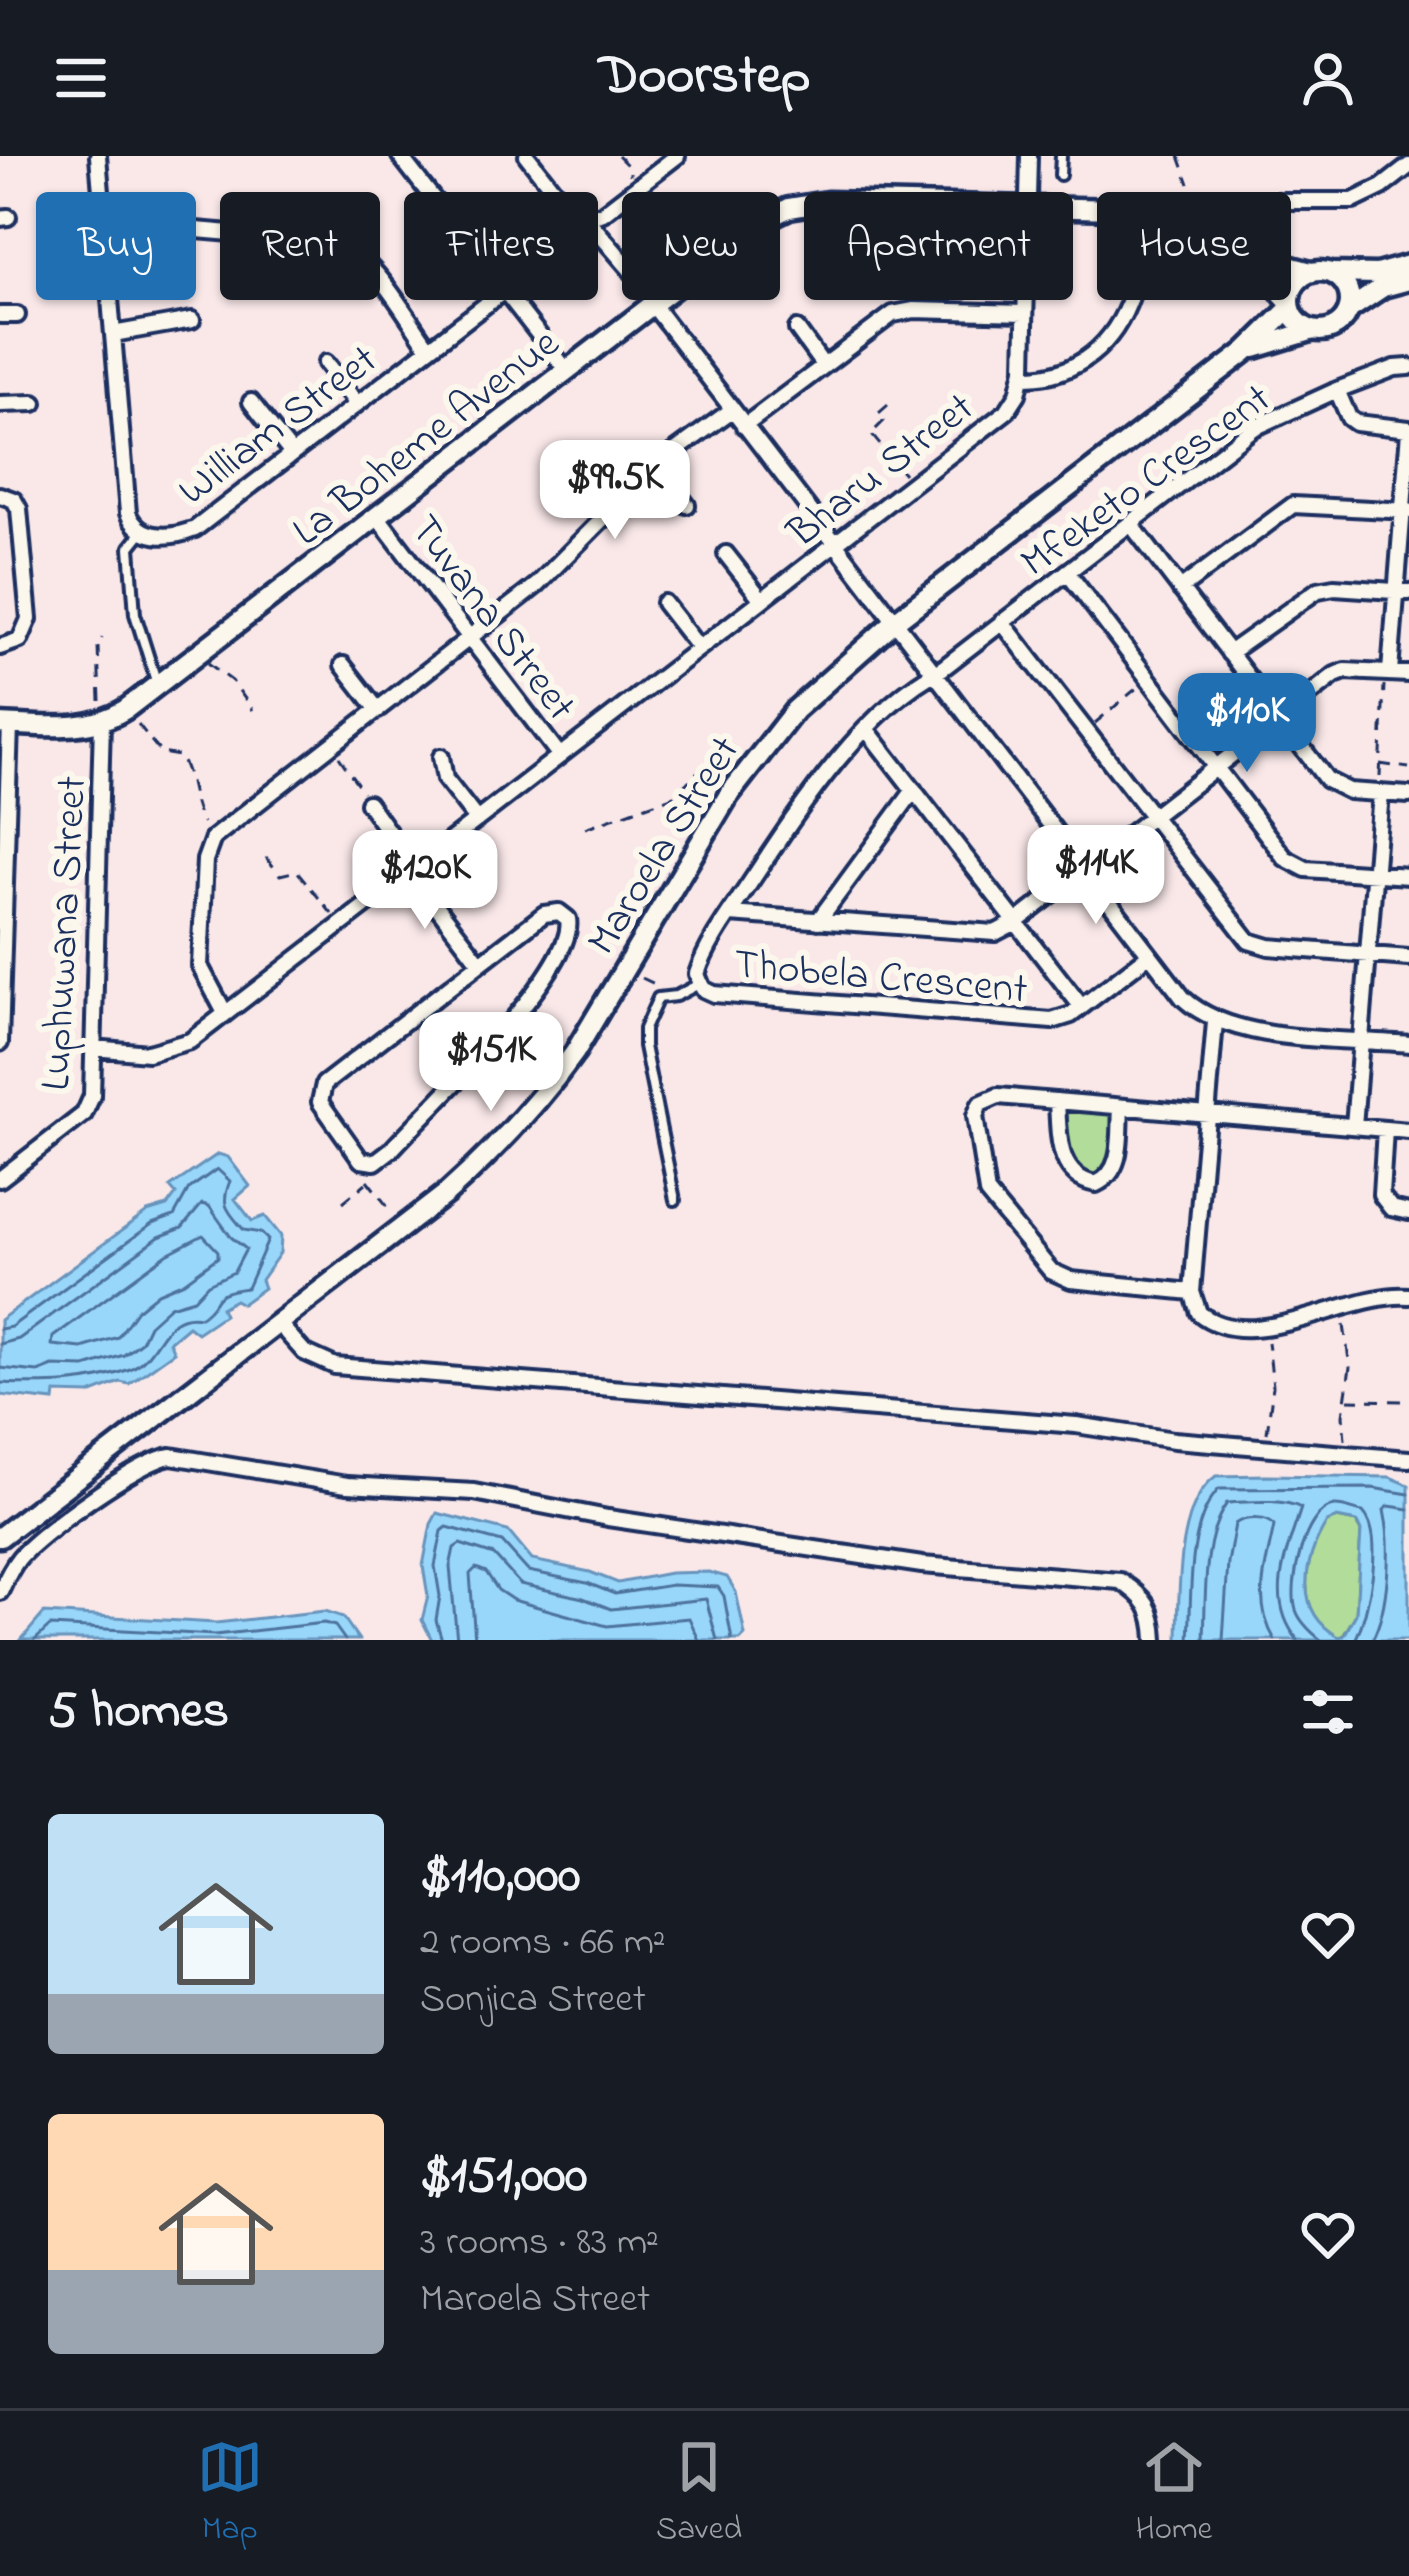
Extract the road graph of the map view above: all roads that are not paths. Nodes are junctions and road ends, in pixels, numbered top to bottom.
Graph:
1 (98, 156) edge
2 (400, 156) edge
3 (527, 156) edge
4 (677, 156) edge
5 (1029, 156) edge
6 (1060, 156) edge
7 (1409, 166) edge
8 (1060, 175) dead end
9 (101, 192) edge
10 (428, 192) edge
11 (555, 192) edge
12 (1028, 192) edge
13 (1291, 201) edge
14 (804, 204) edge
15 (598, 216) edge
16 (196, 230) edge
17 (598, 233) edge
18 (1409, 265) edge
19 (1291, 267) edge
20 (1311, 272) junction
21 (1333, 273) junction
22 (1409, 280) edge
23 (109, 300) edge
24 (492, 300) edge
25 (513, 300) edge
26 (1025, 300) edge
27 (1130, 300) edge
28 (1285, 300) edge
29 (655, 303) junction
30 (1289, 306) junction
31 (1350, 309) junction
32 (1025, 314) junction
33 (0, 315) edge
34 (17, 315) dead end
35 (192, 320) dead end
36 (797, 329) dead end
37 (1311, 331) junction
38 (112, 334) junction
39 (429, 348) junction
40 (1245, 352) junction
41 (326, 363) dead end
42 (823, 365) junction
43 (1409, 367) edge
44 (567, 370) junction
45 (1023, 377) junction
46 (1336, 390) junction
47 (251, 402) dead end
48 (34, 403) dead end
49 (0, 404) edge
50 (357, 404) junction
51 (732, 410) junction
52 (744, 426) junction
53 (1409, 430) edge
54 (292, 454) junction
55 (656, 465) junction
56 (0, 495) edge
57 (687, 505) dead end
58 (1406, 511) edge
59 (377, 516) junction
60 (1130, 523) junction
61 (139, 530) junction
62 (834, 544) junction
63 (726, 554) dead end
64 (1067, 572) junction
65 (1180, 589) junction
66 (1403, 591) edge
67 (762, 600) junction
68 (664, 604) dead end
69 (893, 622) junction
70 (1002, 622) junction
71 (470, 638) junction
72 (0, 647) edge
73 (700, 648) junction
74 (1229, 653) junction
75 (343, 664) dead end
76 (1388, 672) junction
77 (933, 673) junction
78 (1409, 674) edge
79 (157, 685) junction
80 (378, 710) junction
81 (1280, 717) junction
82 (104, 720) junction
83 (5, 724) edge
84 (867, 730) junction
85 (560, 756) junction
86 (441, 757) dead end
87 (1216, 767) junction
88 (914, 790) junction
89 (1381, 793) junction
90 (1409, 795) edge
91 (368, 803) road end
92 (1151, 817) junction
93 (477, 820) junction
94 (4, 826) edge
95 (412, 870) junction
96 (1083, 870) junction
97 (1375, 873) junction
98 (1409, 876) edge
99 (2, 914) edge
100 (730, 914) junction
101 (818, 921) junction
102 (1016, 922) junction
103 (1149, 955) junction
104 (1368, 955) junction
105 (1409, 958) edge
106 (480, 963) junction
107 (699, 984) junction
108 (1, 1000) edge
109 (1081, 1006) junction
110 (225, 1013) junction
111 (1215, 1022) junction
112 (1361, 1040) junction
113 (0, 1043) edge
114 (1409, 1044) edge
115 (94, 1048) junction
116 (1057, 1101) junction
117 (1121, 1107) junction
118 (1206, 1114) junction
119 (1354, 1126) junction
120 (1384, 1129) junction
121 (1409, 1131) edge
122 (0, 1179) edge
123 (675, 1200) dead end
124 (1409, 1212) edge
125 (1192, 1292) junction
126 (1409, 1296) edge
127 (278, 1323) junction
128 (1409, 1459) edge
129 (0, 1537) edge
130 (0, 1592) edge
131 (1154, 1640) edge

1 - 9 street
2 - 10 street
3 - 11 street
4 - 15 street
5 - 12 street, Bharu Street
6 - 8 lane
7 - 13 street
14 - 29 street, La Boheme Avenue
16 - 39 street
17 - 29 street
18 - 21 street
19 - 20 street, La Boheme Avenue
20 - 21 street
20 - 30 street
21 - 31 street
22 - 31 street
23 - 38 street
24 - 39 street, William Street
25 - 44 street
26 - 32 street, Bharu Street
27 - 45 street
28 - 30 street, La Boheme Avenue
29 - 44 street, La Boheme Avenue
29 - 51 street
30 - 37 street
30 - 40 street, Maroela Street
31 - 37 street
32 - 42 street
32 - 45 street, Bharu Street
33 - 34 street
35 - 38 street
36 - 42 street
37 - 40 street, Maroela Street
38 - 61 street
39 - 50 street, William Street
40 - 69 street, Maroela Street
41 - 50 street
42 - 52 street
43 - 46 street, Mfeketo Crescent
44 - 59 street, La Boheme Avenue
45 - 62 street, Bharu Street
46 - 53 street
46 - 60 street, Mfeketo Crescent
47 - 54 street
48 - 49 street
50 - 54 street, William Street
51 - 52 street
51 - 55 street
52 - 62 street
53 - 58 street
54 - 61 street, William Street
55 - 57 street
55 - 71 street
56 - 72 street
58 - 65 street
58 - 66 street
59 - 71 street, Tuvana Street
59 - 79 street, La Boheme Avenue
60 - 64 street, Mfeketo Crescent
60 - 65 street
61 - 79 lane
62 - 67 street, Bharu Street
62 - 69 street
63 - 67 street
64 - 70 street, Mfeketo Crescent
64 - 87 street
65 - 74 street
66 - 74 street
66 - 76 street
67 - 73 street, Bharu Street
68 - 73 street
69 - 77 street
69 - 127 street, Maroela Street
70 - 77 street, Mfeketo Crescent
70 - 92 street
71 - 80 street
71 - 85 street, Tuvana Street
73 - 85 street, Bharu Street
74 - 81 street
75 - 80 street
76 - 78 street
76 - 81 street
77 - 84 street, Thobela Crescent
77 - 96 street
79 - 82 street, La Boheme Avenue
80 - 110 street
81 - 87 street
81 - 89 street
82 - 83 street, La Boheme Avenue
82 - 115 street, Luphuwana Street
83 - 94 street
84 - 88 street
84 - 100 street, Thobela Crescent
85 - 93 street, Bharu Street
86 - 93 street
87 - 92 street
87 - 97 street
88 - 101 street
88 - 102 street
89 - 90 street
89 - 97 street
91 - 95 street
92 - 96 street
92 - 104 street
93 - 95 street, Bharu Street
94 - 99 street
95 - 106 street
95 - 110 street, Bharu Street
96 - 102 street
96 - 103 street
97 - 98 street
97 - 104 street
99 - 108 street
100 - 101 street
100 - 107 street, Thobela Crescent
101 - 102 street
102 - 109 street
103 - 109 street, Thobela Crescent
103 - 111 street
104 - 105 street
104 - 112 street
106 - 106 street
107 - 109 street, Thobela Crescent
107 - 123 lane
108 - 113 street
110 - 115 street, Bharu Street
111 - 112 street
111 - 118 street
112 - 114 street
112 - 119 street
115 - 122 street, Luphuwana Street
116 - 117 street
116 - 117 street
116 - 125 street
117 - 118 street
118 - 119 street
118 - 125 street
119 - 120 street
120 - 121 street
120 - 124 street
125 - 126 street
127 - 128 street
127 - 129 street, Maroela Street
130 - 131 street

